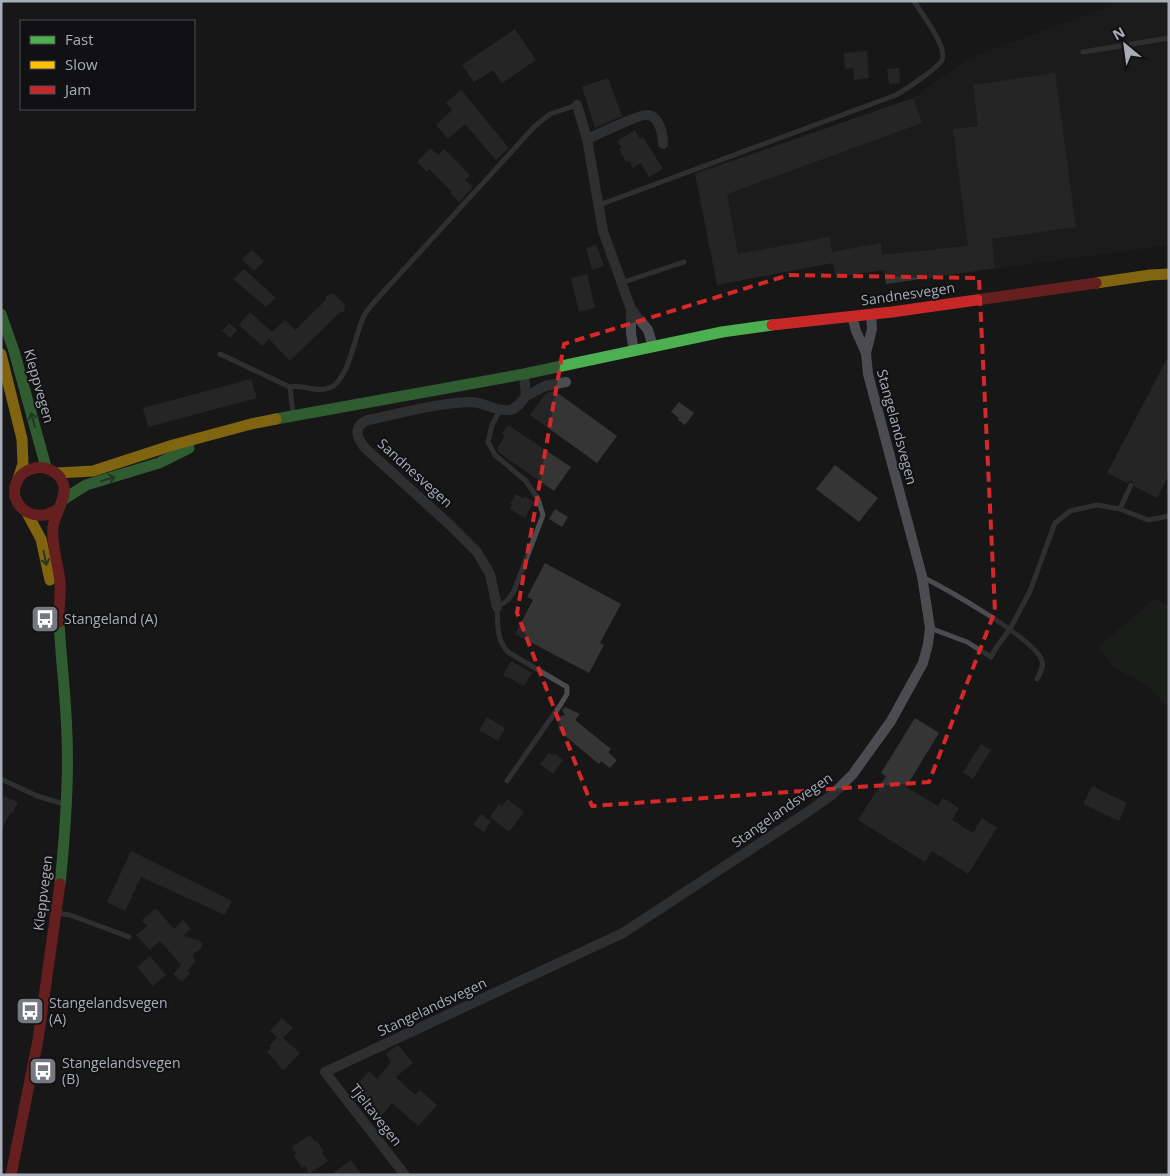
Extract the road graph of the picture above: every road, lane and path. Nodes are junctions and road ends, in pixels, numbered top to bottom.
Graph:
1 (914, 1) edge
2 (1169, 38) edge
3 (1082, 52) dead end
4 (577, 105) joint
5 (587, 139) junction
6 (663, 144) dead end
7 (598, 206) junction
8 (684, 262) dead end
9 (1169, 270) edge
10 (1169, 274) edge
11 (1150, 275) junction
12 (620, 283) junction
13 (631, 309) junction
14 (1, 314) edge
15 (870, 314) junction
16 (852, 316) junction
17 (652, 347) junction
18 (634, 351) junction
19 (866, 353) junction
20 (1, 354) edge
21 (220, 354) dead end
22 (524, 374) junction
23 (566, 382) dead end
24 (290, 388) junction
25 (526, 396) junction
26 (500, 410) junction
27 (293, 416) junction
28 (214, 434) junction
29 (46, 467) junction
30 (57, 473) junction
31 (18, 479) junction
32 (1131, 485) dead end
33 (64, 499) junction
34 (1120, 509) junction
35 (57, 510) junction
36 (27, 513) junction
37 (1169, 516) edge
38 (922, 576) junction
39 (497, 607) junction
40 (58, 612) junction
41 (930, 628) junction
42 (1010, 629) junction
43 (1037, 679) dead end
44 (1, 779) edge
45 (507, 781) dead end
46 (67, 805) junction
47 (57, 913) junction
48 (129, 937) dead end
49 (325, 1072) joint
50 (11, 1175) edge
51 (405, 1175) edge

1 - 7 lane
2 - 3 lane
4 - 5 street
4 - 24 lane
5 - 6 street
5 - 7 street
7 - 12 street
8 - 12 lane
9 - 11 main road
10 - 11 main road, Sandnesvegen
11 - 15 main road, Sandnesvegen
12 - 13 street
13 - 17 street
13 - 18 street
29 -> 14 main road, Kleppvegen
15 - 16 main road, Sandnesvegen
15 - 19 street, Stangelandsvegen
16 - 17 main road, Sandnesvegen
16 - 19 street, Stangelandsvegen
17 - 18 main road, Sandnesvegen
18 - 22 main road, Sandnesvegen
19 - 38 street, Stangelandsvegen
20 - 31 main road, Kleppvegen
21 - 24 lane
22 - 25 street
22 - 27 main road, Sandnesvegen
23 - 25 street
24 - 27 lane
25 - 26 street
26 - 39 lane
26 - 39 street, Sandnesvegen
27 - 28 main road, Sandnesvegen
28 - 30 main road, Sandnesvegen
33 -> 28 main road, Sandnesvegen
29 - 30 main road
29 - 31 main road
30 - 33 main road
31 - 36 main road, Kleppvegen
32 - 34 lane
33 - 35 main road, Kleppvegen
34 - 37 lane
34 - 42 lane
35 - 36 main road
35 - 40 main road, Kleppvegen
36 -> 40 main road, Kleppvegen
38 - 41 street, Stangelandsvegen
38 - 42 lane
39 - 45 lane
40 - 46 main road, Kleppvegen
41 - 42 lane
41 - 49 street, Stangelandsvegen
42 - 43 lane
44 - 46 lane
46 - 47 main road, Kleppvegen
47 - 48 lane
47 - 50 main road, Kleppvegen
49 - 51 street, Tjeltavegen

